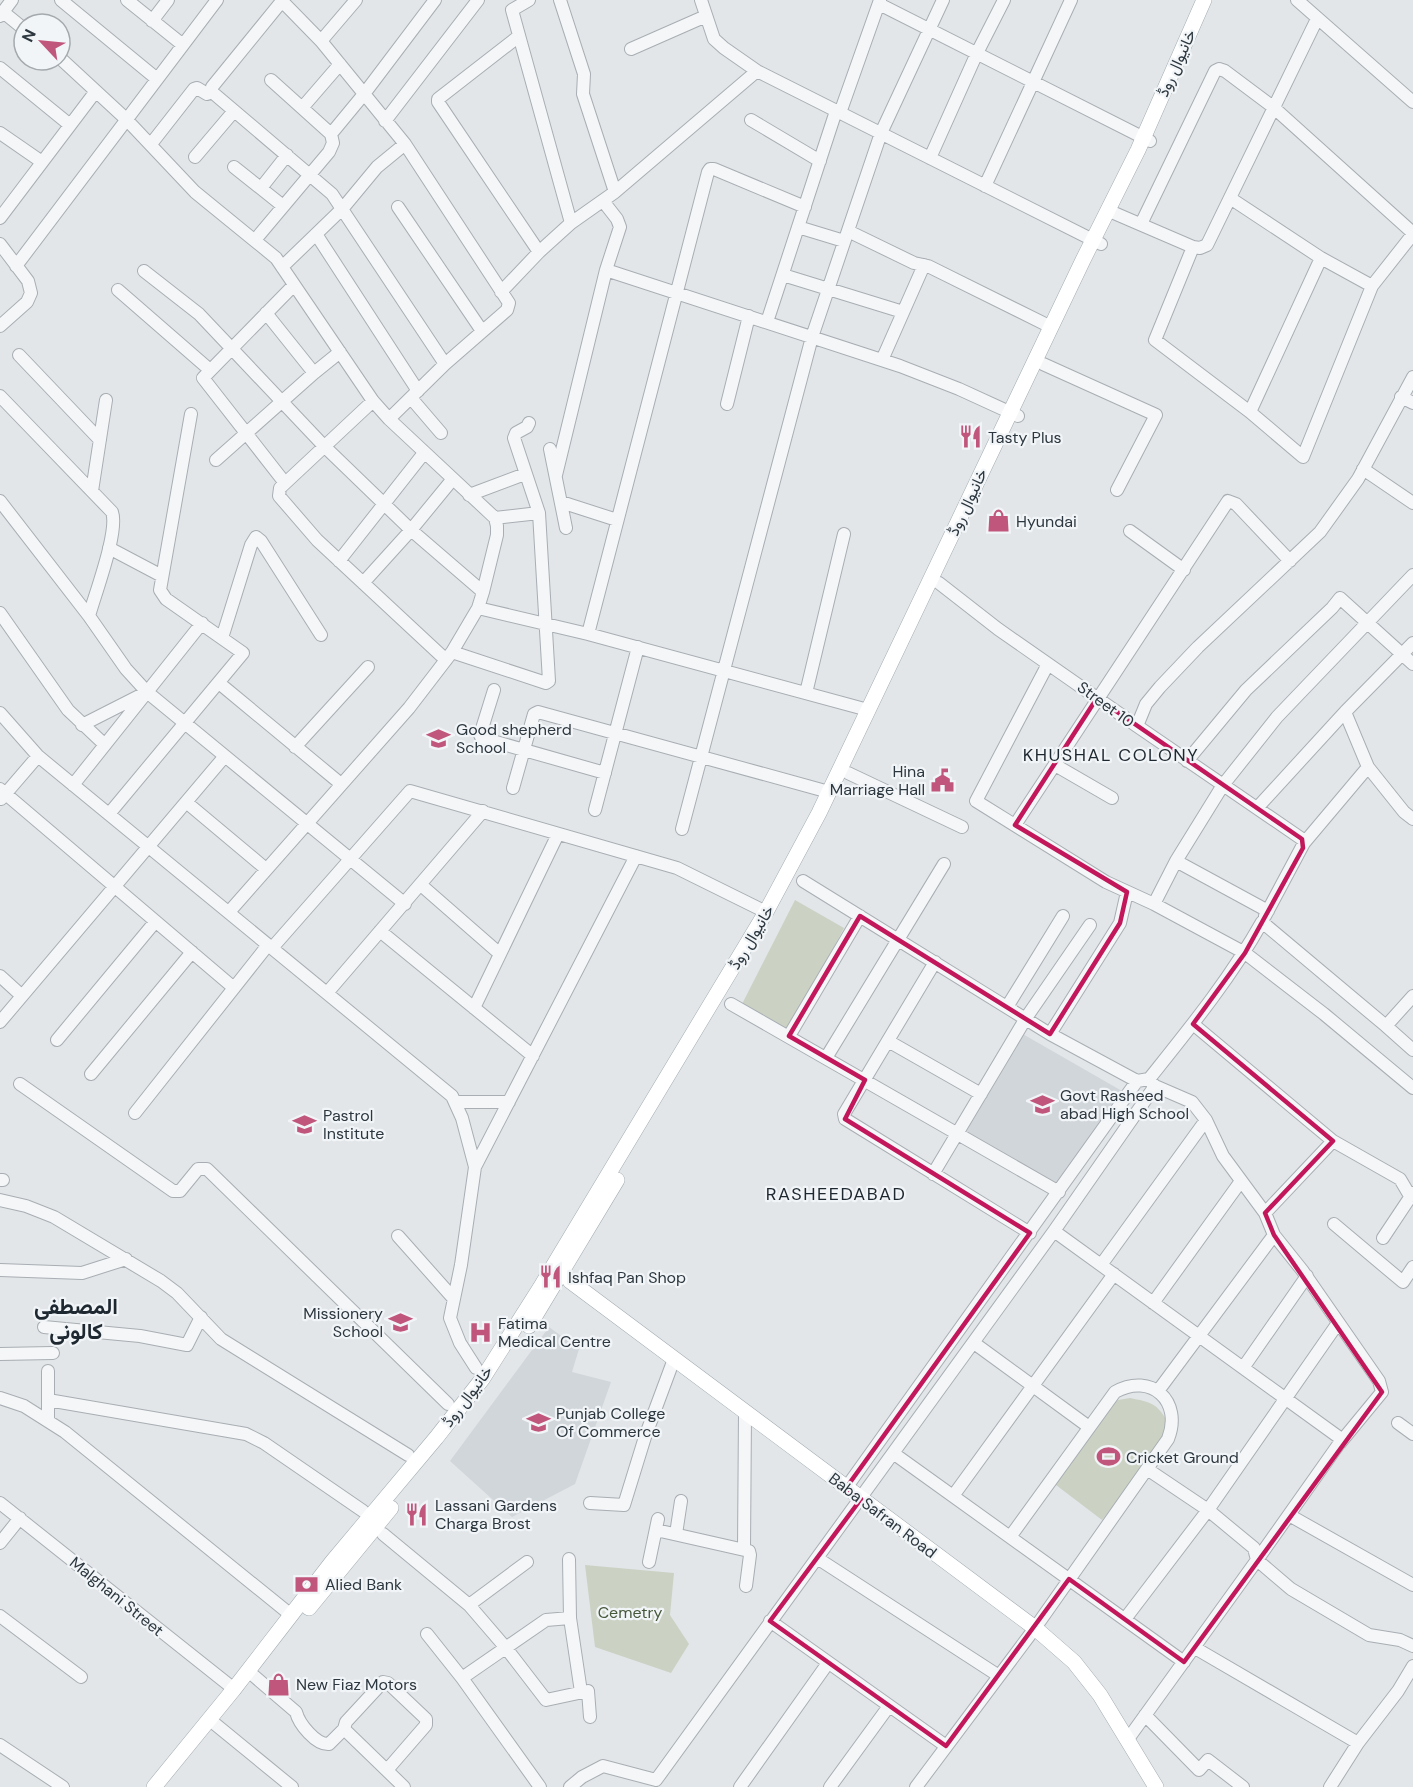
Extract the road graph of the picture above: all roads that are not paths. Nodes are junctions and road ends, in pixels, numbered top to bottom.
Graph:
1 (12, 0) edge
2 (61, 0) edge
3 (127, 0) edge
4 (168, 0) edge
5 (217, 0) edge
6 (356, 0) edge
7 (435, 0) edge
8 (478, 0) edge
9 (529, 0) edge
10 (560, 0) edge
11 (701, 0) edge
12 (943, 0) edge
13 (1004, 0) edge
14 (1071, 0) edge
15 (1297, 0) edge
16 (282, 1) edge
17 (880, 2) edge
18 (1205, 3) edge
19 (2, 14) edge
20 (706, 16) junction
21 (1317, 19) junction
22 (152, 21) junction
23 (930, 29) junction
24 (519, 36) junction
25 (321, 41) junction
26 (183, 45) junction
27 (631, 49) dead end
28 (977, 53) junction
29 (340, 64) junction
30 (0, 68) edge
31 (72, 69) edge
32 (757, 71) junction
33 (157, 79) junction
34 (271, 80) dead end
35 (1033, 82) junction
36 (96, 91) junction
37 (212, 92) junction
38 (364, 94) junction
39 (1413, 102) edge
40 (1273, 107) junction
41 (302, 108) junction
42 (234, 111) junction
43 (838, 112) junction
44 (126, 118) junction
45 (751, 120) dead end
46 (385, 121) junction
47 (70, 125) junction
48 (881, 133) junction
49 (331, 134) junction
50 (2, 138) edge
51 (1147, 140) junction
52 (152, 144) junction
53 (405, 144) junction
54 (287, 155) junction
55 (195, 156) dead end
56 (930, 158) junction
57 (820, 161) junction
58 (42, 162) junction
59 (234, 167) dead end
60 (309, 174) junction
61 (985, 186) junction
62 (261, 189) junction
63 (615, 192) junction
64 (1230, 198) junction
65 (603, 201) junction
66 (283, 206) junction
67 (398, 207) dead end
68 (805, 207) junction
69 (343, 208) junction
70 (1114, 213) junction
71 (0, 218) edge
72 (571, 224) junction
73 (1140, 224) junction
74 (798, 227) junction
75 (316, 234) junction
76 (1413, 234) edge
77 (846, 236) junction
78 (255, 240) junction
79 (1097, 243) junction
80 (0, 244) edge
81 (1193, 247) junction
82 (539, 252) junction
83 (1322, 258) junction
84 (924, 265) junction
85 (16, 266) junction
86 (282, 267) junction
87 (606, 270) junction
88 (144, 271) dead end
89 (783, 274) junction
90 (294, 285) junction
91 (1372, 286) junction
92 (828, 288) junction
93 (118, 290) dead end
94 (501, 292) junction
95 (676, 292) junction
96 (903, 312) junction
97 (266, 314) junction
98 (749, 316) junction
99 (767, 322) junction
100 (0, 326) edge
101 (1051, 327) junction
102 (482, 331) junction
103 (812, 337) junction
104 (232, 348) junction
105 (340, 352) junction
106 (19, 355) dead end
107 (882, 360) junction
108 (445, 364) junction
109 (1043, 364) junction
110 (210, 370) junction
111 (314, 373) junction
112 (1413, 377) edge
113 (415, 394) junction
114 (0, 396) edge
115 (1401, 397) junction
116 (106, 400) dead end
117 (282, 400) junction
118 (373, 401) junction
119 (1413, 403) edge
120 (727, 404) dead end
121 (1250, 412) junction
122 (191, 414) dead end
123 (1014, 414) junction
124 (389, 419) junction
125 (529, 423) dead end
126 (245, 432) junction
127 (441, 434) dead end
128 (99, 440) junction
129 (323, 445) junction
130 (550, 449) dead end
131 (424, 453) junction
132 (216, 460) dead end
133 (1363, 469) junction
134 (525, 474) junction
135 (556, 476) junction
136 (452, 480) junction
137 (285, 483) junction
138 (1117, 490) dead end
139 (92, 491) junction
140 (469, 495) junction
141 (0, 501) edge
142 (561, 502) junction
143 (385, 503) junction
144 (1413, 503) edge
145 (539, 513) junction
146 (495, 518) junction
147 (617, 520) junction
148 (566, 528) dead end
149 (411, 530) junction
150 (1130, 531) dead end
151 (844, 534) dead end
152 (109, 548) junction
153 (339, 561) junction
154 (1290, 561) junction
155 (1184, 570) junction
156 (1413, 575) edge
157 (162, 576) junction
158 (363, 583) junction
159 (939, 583) junction
160 (483, 592) junction
161 (478, 608) junction
162 (0, 613) edge
163 (89, 616) junction
164 (202, 623) junction
165 (1368, 623) junction
166 (547, 625) junction
167 (588, 634) junction
168 (321, 635) dead end
169 (222, 638) junction
170 (1413, 643) edge
171 (638, 647) junction
172 (1401, 655) junction
173 (449, 656) junction
174 (1048, 664) junction
175 (1413, 664) edge
176 (368, 667) dead end
177 (723, 670) junction
178 (219, 683) junction
179 (494, 690) dead end
180 (147, 692) junction
181 (806, 693) junction
182 (1097, 698) junction
183 (868, 710) junction
184 (1345, 712) junction
185 (0, 713) edge
186 (185, 723) junction
187 (82, 725) junction
188 (1137, 726) junction
189 (616, 733) junction
190 (105, 745) junction
191 (295, 747) junction
192 (524, 750) junction
193 (38, 756) junction
194 (225, 756) junction
195 (701, 757) junction
196 (1187, 761) junction
197 (1055, 765) junction
198 (1368, 767) junction
199 (605, 773) junction
200 (848, 773) junction
201 (341, 784) junction
202 (73, 785) junction
203 (1223, 785) junction
204 (513, 788) dead end
205 (829, 792) junction
206 (2, 794) edge
207 (1112, 798) dead end
208 (186, 802) junction
209 (1257, 808) junction
210 (595, 810) dead end
211 (483, 811) junction
212 (110, 814) junction
213 (1413, 819) edge
214 (306, 823) junction
215 (1015, 825) junction
216 (962, 827) dead end
217 (682, 829) dead end
218 (558, 834) junction
219 (1304, 843) junction
220 (149, 846) junction
221 (636, 856) junction
222 (350, 859) junction
223 (1176, 861) junction
224 (944, 864) dead end
225 (266, 869) junction
226 (803, 881) dead end
227 (421, 885) junction
228 (114, 886) junction
229 (1127, 892) junction
230 (405, 904) junction
231 (1154, 904) junction
232 (1268, 911) junction
233 (229, 912) junction
234 (766, 912) junction
235 (860, 916) junction
236 (1062, 916) dead end
237 (156, 922) junction
238 (1262, 922) junction
239 (1090, 925) dead end
240 (380, 932) junction
241 (898, 940) junction
242 (270, 946) junction
243 (192, 952) junction
244 (1245, 953) junction
245 (500, 954) junction
246 (935, 962) junction
247 (0, 976) edge
248 (234, 988) junction
249 (327, 993) junction
250 (22, 996) junction
251 (1413, 996) edge
252 (731, 1004) dead end
253 (1007, 1007) junction
254 (474, 1008) junction
255 (1026, 1018) junction
256 (0, 1022) edge
257 (1193, 1024) junction
258 (1386, 1026) junction
259 (1050, 1034) junction
260 (789, 1036) junction
261 (57, 1040) dead end
262 (888, 1041) junction
263 (1413, 1050) edge
264 (533, 1056) junction
265 (826, 1058) junction
266 (91, 1074) dead end
267 (864, 1080) junction
268 (1147, 1082) junction
269 (20, 1084) dead end
270 (1413, 1088) edge
271 (981, 1094) junction
272 (455, 1102) junction
273 (509, 1102) junction
274 (135, 1113) dead end
275 (1206, 1120) junction
276 (958, 1134) junction
277 (1333, 1141) junction
278 (475, 1167) junction
279 (933, 1174) junction
280 (1241, 1181) junction
281 (1059, 1192) junction
282 (1411, 1194) edge
283 (0, 1200) edge
284 (1264, 1213) junction
285 (1334, 1224) dead end
286 (1054, 1231) junction
287 (1030, 1233) junction
288 (1274, 1235) junction
289 (399, 1236) dead end
290 (1383, 1238) dead end
291 (126, 1259) junction
292 (1101, 1265) junction
293 (1413, 1267) edge
294 (0, 1270) edge
295 (1114, 1274) junction
296 (1307, 1276) junction
297 (570, 1281) dead end
298 (454, 1299) junction
299 (1153, 1303) junction
300 (201, 1317) junction
301 (1338, 1323) junction
302 (44, 1327) dead end
303 (1199, 1336) junction
304 (974, 1343) junction
305 (53, 1353) dead end
306 (0, 1354) edge
307 (674, 1359) junction
308 (476, 1368) dead end
309 (1243, 1368) junction
310 (48, 1371) dead end
311 (1033, 1387) junction
312 (1158, 1391) junction
313 (0, 1398) edge
314 (1286, 1399) junction
315 (48, 1400) junction
316 (448, 1404) dead end
317 (745, 1412) junction
318 (48, 1421) junction
319 (1398, 1423) dead end
320 (1089, 1427) junction
321 (1413, 1434) edge
322 (1340, 1443) junction
323 (892, 1453) junction
324 (408, 1455) dead end
325 (1147, 1469) junction
326 (846, 1488) junction
327 (953, 1496) junction
328 (861, 1499) junction
329 (681, 1500) dead end
330 (0, 1503) edge
331 (590, 1503) dead end
332 (1208, 1510) junction
333 (363, 1511) dead end
334 (1289, 1515) junction
335 (20, 1518) junction
336 (382, 1534) dead end
337 (676, 1534) junction
338 (1010, 1537) junction
339 (0, 1543) edge
340 (744, 1549) junction
341 (817, 1558) junction
342 (569, 1559) dead end
343 (1257, 1560) junction
344 (527, 1562) dead end
345 (649, 1562) dead end
346 (1069, 1579) junction
347 (1413, 1585) edge
348 (746, 1586) dead end
349 (469, 1605) junction
350 (0, 1616) edge
351 (291, 1616) junction
352 (570, 1618) junction
353 (1125, 1619) junction
354 (770, 1621) junction
355 (1035, 1628) junction
356 (427, 1634) dead end
357 (1413, 1646) edge
358 (506, 1647) junction
359 (1194, 1648) junction
360 (1185, 1662) junction
361 (828, 1663) junction
362 (1413, 1666) edge
363 (999, 1676) junction
364 (81, 1677) dead end
365 (254, 1677) junction
366 (462, 1678) junction
367 (234, 1689) junction
368 (581, 1692) junction
369 (889, 1706) junction
370 (1145, 1715) junction
371 (590, 1717) dead end
372 (215, 1724) junction
373 (344, 1729) junction
374 (1128, 1738) junction
375 (1358, 1743) junction
376 (0, 1745) edge
377 (946, 1746) junction
378 (387, 1770) junction
379 (661, 1783) edge
380 (63, 1787) edge
381 (154, 1787) edge
382 (164, 1787) edge
383 (292, 1787) edge
384 (404, 1787) edge
385 (540, 1787) edge
386 (570, 1787) edge
387 (740, 1787) edge
388 (830, 1787) edge
389 (916, 1787) edge
390 (1156, 1787) edge
391 (1243, 1787) edge
392 (1330, 1787) edge

1 - 19 street
2 - 33 street
3 - 22 street
4 - 22 street
5 - 26 street
6 - 25 street
7 - 38 street
8 - 46 street
9 - 24 street
10 - 63 street
11 - 20 street
12 - 23 street
13 - 28 street
14 - 35 street
15 - 21 street
16 - 25 street
16 - 37 street
17 - 23 street
17 - 43 street
18 - 51 main road, خانیوال روڈ
20 - 27 street
20 - 32 street
21 - 39 street
21 - 40 street
22 - 26 street
23 - 28 street
23 - 48 street
24 - 72 street
24 - 82 street
25 - 29 street
26 - 33 street
28 - 35 street
28 - 56 street
29 - 38 street
29 - 41 street
30 - 47 street
31 - 36 street
32 - 43 street
32 - 63 street
33 - 44 street
34 - 41 street
35 - 51 street
35 - 61 street
36 - 44 street
36 - 47 street
37 - 42 street
37 - 52 street
38 - 46 street
38 - 49 street
40 - 64 street
40 - 73 street
40 - 76 street
41 - 49 street
42 - 54 street
42 - 55 street
43 - 48 street
43 - 57 street
44 - 52 street
44 - 85 street
45 - 57 street
46 - 53 street
47 - 58 street
48 - 56 street
48 - 77 street
49 - 60 street
50 - 58 street
51 - 70 main road, خانیوال روڈ
51 - 79 main road, خانیوال روڈ
52 - 78 street
53 - 69 street
53 - 94 street
54 - 60 street
54 - 62 street
56 - 61 street
57 - 68 street
58 - 71 street
59 - 62 street
60 - 66 street
60 - 69 street
61 - 79 street
62 - 66 street
63 - 65 street
64 - 81 street
64 - 83 street
65 - 72 street
65 - 87 street
66 - 78 street
67 - 102 street
68 - 74 street
68 - 95 street
69 - 75 street
69 - 108 street
70 - 73 street
70 - 79 main road, خانیوال روڈ
72 - 82 street
73 - 81 street
74 - 77 street
74 - 89 street
75 - 86 street
75 - 113 street
76 - 91 street
77 - 84 street
77 - 92 street
78 - 86 street
79 - 101 main road, خانیوال روڈ
79 - 109 main road, خانیوال روڈ
80 - 85 street
81 - 121 street
82 - 94 street
83 - 91 street
83 - 121 street
84 - 96 street
84 - 101 street
85 - 100 street
86 - 90 street
87 - 95 street
87 - 135 street
88 - 104 street
89 - 92 street
89 - 99 street
90 - 97 street
90 - 105 street
91 - 121 street
92 - 96 street
92 - 103 street
93 - 110 street
94 - 102 street
95 - 98 street
95 - 147 street
96 - 107 street
97 - 104 street
97 - 111 street
98 - 99 street
98 - 120 street
99 - 103 street
101 - 123 main road, خانیوال روڈ
102 - 108 street
103 - 107 street
103 - 177 street
104 - 110 street
104 - 117 street
105 - 111 street
105 - 118 street
106 - 128 street
107 - 123 street
108 - 113 street
109 - 123 main road, خانیوال روڈ
109 - 138 street
110 - 126 street
111 - 117 street
112 - 115 street
113 - 124 street
113 - 127 street
114 - 139 street
115 - 119 street
115 - 133 street
116 - 128 street
117 - 126 street
117 - 129 street
118 - 124 street
118 - 129 street
122 - 157 street
123 - 159 main road, خانیوال روڈ
123 - 183 main road, خانیوال روڈ
124 - 131 street
125 - 134 street
126 - 132 street
126 - 137 street
128 - 139 street
129 - 137 street
129 - 143 street
130 - 135 street
131 - 136 street
131 - 143 street
133 - 144 street
133 - 154 street
134 - 140 street
134 - 145 street
135 - 142 street
136 - 140 street
136 - 149 street
137 - 153 street
139 - 152 street
140 - 146 street
141 - 163 street
142 - 147 street
142 - 148 street
143 - 149 street
143 - 153 street
145 - 146 street
145 - 166 street
146 - 160 street
147 - 167 street
149 - 158 street
149 - 160 street
150 - 155 street
151 - 181 street
152 - 157 street
152 - 163 street
153 - 158 street
154 - 155 street
154 - 188 street
155 - 182 street
156 - 165 street
157 - 164 street
158 - 173 street
159 - 174 street, Street 10
159 - 200 main road, خانیوال روڈ
160 - 161 street
161 - 166 street
161 - 173 street
162 - 187 street
163 - 180 street
164 - 169 street
164 - 180 street
165 - 172 street
165 - 196 street
165 - 203 street
166 - 167 street
166 - 173 street
167 - 171 street
168 - 169 street
169 - 178 street
170 - 172 street
171 - 177 street
171 - 189 street
172 - 175 street
172 - 184 street
173 - 201 street
174 - 182 street, Street 10
174 - 215 street
176 - 191 street
177 - 181 street
177 - 195 street
178 - 186 street
178 - 191 street
179 - 192 street
180 - 186 street
180 - 187 street
180 - 190 street
181 - 183 street
182 - 188 street, Street 10
182 - 197 street
183 - 205 main road, خانیوال روڈ
184 - 198 street
184 - 209 street
185 - 193 street
186 - 194 street
186 - 212 street
187 - 190 street
188 - 196 street, Street 10
189 - 192 street
189 - 195 street
189 - 199 street
190 - 202 street
191 - 201 street
192 - 199 street
192 - 204 street
193 - 202 street
193 - 206 street
194 - 208 street
194 - 214 street
195 - 205 street
195 - 217 street
196 - 203 street, Street 10
197 - 207 street
197 - 215 street
198 - 213 street
198 - 219 street
199 - 210 street
200 - 216 street
200 - 365 main road, خانیوال روڈ
201 - 214 street
202 - 212 street
203 - 209 street, Street 10
203 - 223 street
205 - 234 main road, خانیوال روڈ
206 - 228 street
208 - 220 street
208 - 225 street
209 - 219 street, Street 10
211 - 218 street
211 - 222 street
211 - 227 street
212 - 220 street
214 - 222 street
214 - 225 street
215 - 229 street
218 - 221 street
218 - 245 street
219 - 232 street
220 - 228 street
220 - 233 street
221 - 234 street
221 - 264 street
222 - 230 street
222 - 242 street
223 - 231 street
223 - 232 street
224 - 241 street
225 - 233 street
226 - 235 street
227 - 230 street
227 - 245 street
228 - 237 street
228 - 250 street
229 - 231 street
229 - 259 street
230 - 240 street
231 - 244 street
232 - 238 street
233 - 242 street
234 - 351 main road, خانیوال روڈ
235 - 241 street
235 - 260 street
236 - 253 street
237 - 243 street
237 - 261 street
238 - 244 street
238 - 258 street
239 - 255 street
240 - 249 street
240 - 254 street
241 - 246 street
241 - 265 street
242 - 248 street
242 - 249 street
243 - 248 street
243 - 266 street
244 - 257 street
244 - 270 street
245 - 254 street
246 - 253 street
246 - 262 street
247 - 250 street
248 - 274 street
249 - 272 street
250 - 256 street
251 - 258 street
252 - 260 street
253 - 255 street
254 - 264 street
255 - 259 street
255 - 271 street
257 - 268 street
257 - 277 street
258 - 263 street
259 - 268 street
260 - 265 street
262 - 267 street
262 - 271 street
264 - 273 street
265 - 267 street
267 - 276 street
267 - 279 street
268 - 275 street
268 - 281 street
268 - 286 street
269 - 316 street
271 - 276 street
272 - 273 street
272 - 278 street
273 - 278 street
275 - 280 street
275 - 292 street
276 - 279 street
276 - 281 street
277 - 282 street
277 - 284 street
278 - 298 street
279 - 287 street
280 - 284 street
280 - 299 street
281 - 287 street
282 - 290 street
283 - 291 street
284 - 288 street
285 - 293 street
286 - 292 street
286 - 304 street
287 - 326 street
288 - 296 street
288 - 303 street
289 - 298 street
291 - 294 street
291 - 300 street
292 - 295 street
295 - 299 street
295 - 311 street
296 - 301 street
296 - 309 street
297 - 307 main road, Baba Safran Road
298 - 308 street
299 - 303 street
300 - 302 street
300 - 324 street
301 - 314 street
301 - 322 street
303 - 309 street
303 - 312 street
304 - 311 street
304 - 323 street
305 - 306 street
307 - 317 main road, Baba Safran Road
307 - 331 street
309 - 314 street
310 - 315 street
311 - 320 street
311 - 327 street
312 - 320 street
312 - 325 street
313 - 318 street
314 - 322 street
314 - 332 street
315 - 318 street
315 - 333 street
317 - 326 main road, Baba Safran Road
317 - 340 street
318 - 351 street
319 - 321 street
320 - 338 street
322 - 334 street
323 - 327 street
323 - 328 street
325 - 332 street
325 - 346 street
326 - 328 main road, Baba Safran Road
327 - 338 street
328 - 341 street
328 - 355 main road, Baba Safran Road
329 - 337 street
330 - 335 street, Malghani Street
332 - 343 street
332 - 353 street
334 - 343 street
334 - 347 street
335 - 339 street
335 - 367 street, Malghani Street
336 - 349 street
337 - 340 street
337 - 345 street
338 - 346 street
340 - 348 street
341 - 354 street
341 - 363 street
342 - 352 street
343 - 357 street
343 - 359 street
344 - 349 street
346 - 353 street
346 - 355 street
349 - 358 street
350 - 364 street
351 - 367 main road, خانیوال روڈ
352 - 358 street
352 - 368 street
353 - 360 street
354 - 361 street
354 - 379 street
355 - 363 street
355 - 374 main road, Baba Safran Road
356 - 366 street
358 - 366 street
358 - 368 street
359 - 360 street
359 - 375 street
360 - 370 street
361 - 369 street
361 - 387 street
362 - 375 street
363 - 377 street
365 - 372 main road, خانیوال روڈ
365 - 373 street
366 - 385 street
367 - 381 main road, خانیوال روڈ
368 - 371 street
369 - 377 street
369 - 388 street
370 - 374 street
370 - 391 street
372 - 382 main road, خانیوال روڈ
372 - 383 street
373 - 378 street
373 - 378 street
374 - 390 main road, Baba Safran Road
375 - 392 street
376 - 380 street
377 - 389 street
378 - 384 street
379 - 386 street

